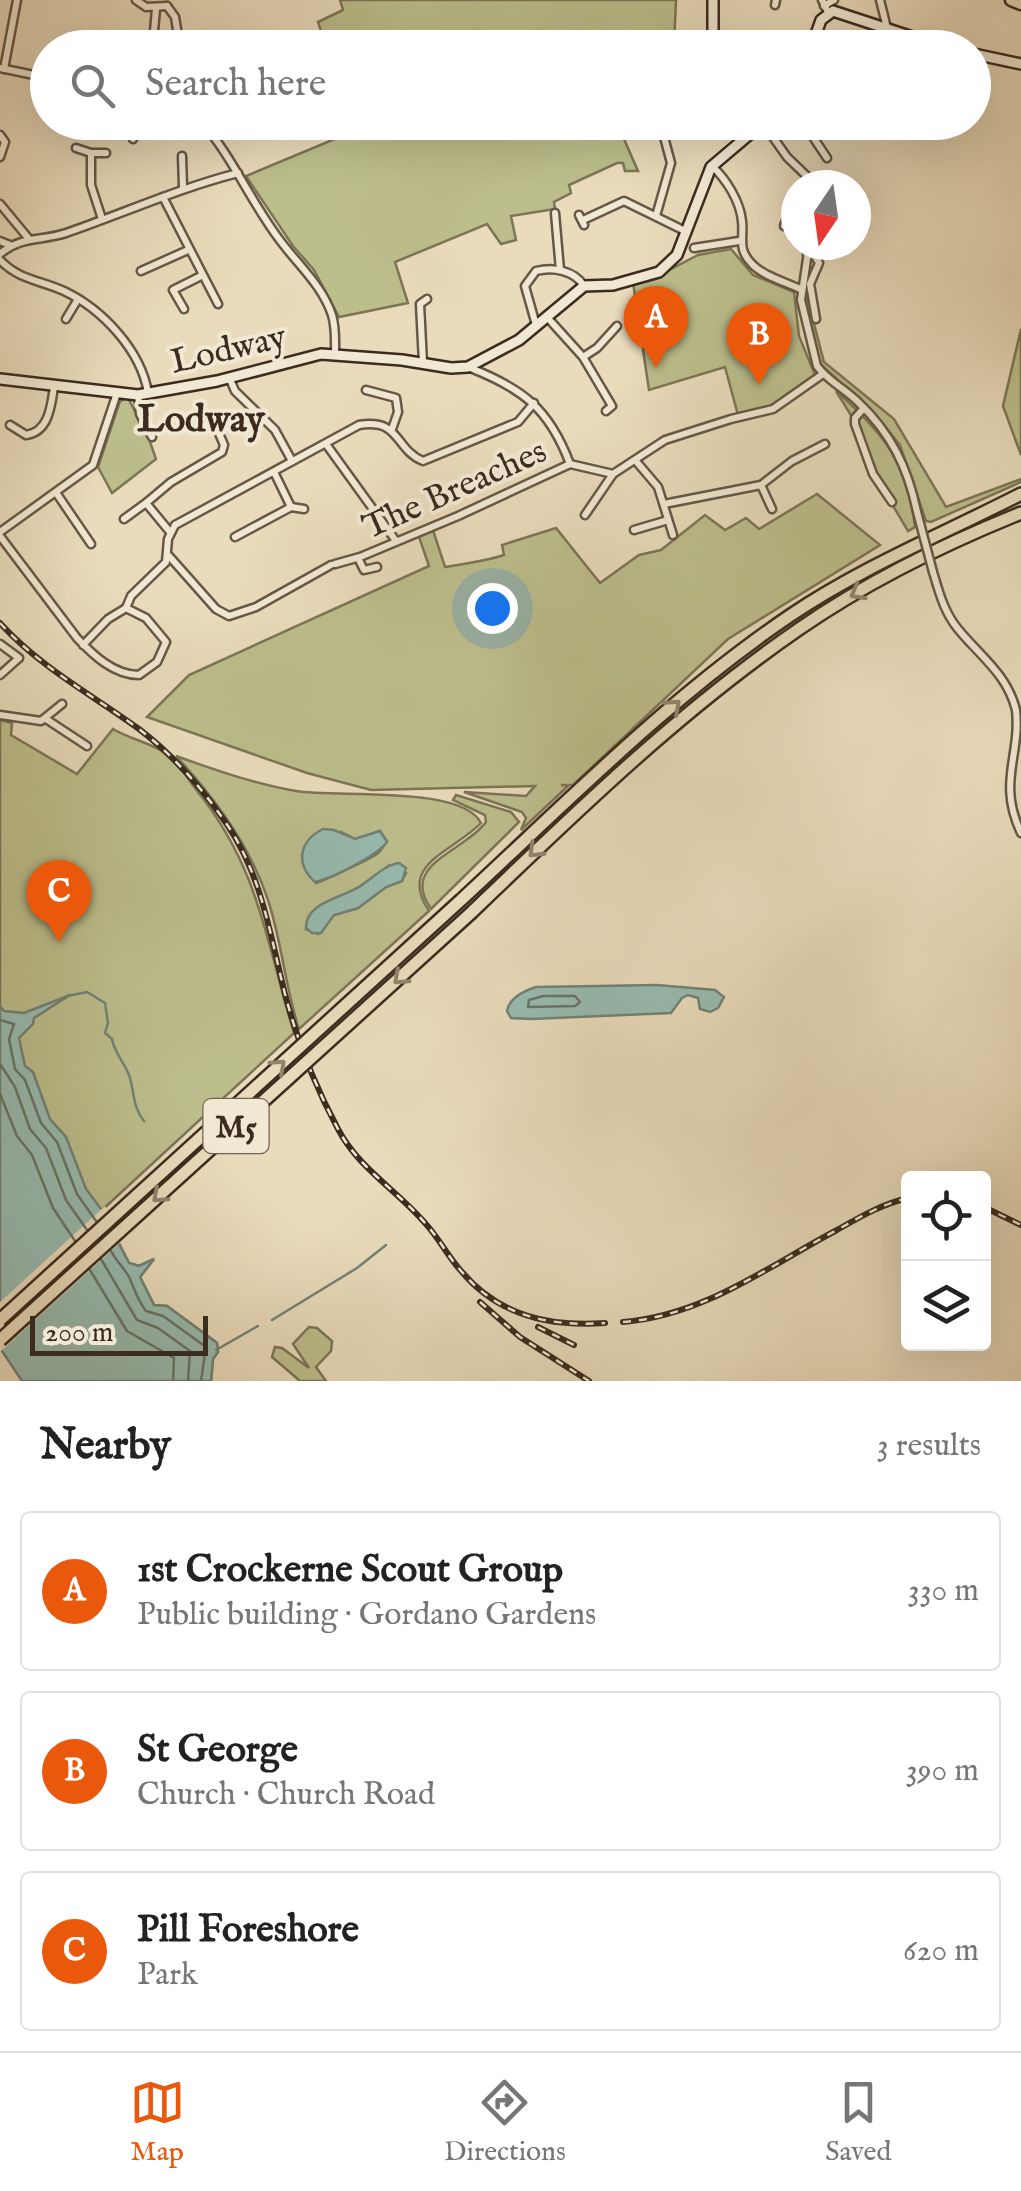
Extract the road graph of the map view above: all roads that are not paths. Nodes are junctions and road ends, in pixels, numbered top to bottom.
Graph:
1 (17, 0) edge
2 (136, 0) edge
3 (713, 0) edge
4 (834, 0) edge
5 (880, 0) edge
6 (1011, 0) edge
7 (168, 3) edge
8 (1021, 4) edge
9 (825, 6) edge
10 (156, 9) junction
11 (887, 29) junction
12 (154, 30) edge
13 (177, 30) edge
14 (713, 30) edge
15 (817, 30) edge
16 (890, 30) edge
17 (991, 58) edge
18 (1021, 64) edge
19 (2, 68) edge
20 (30, 74) edge
21 (0, 135) edge
22 (215, 140) edge
23 (665, 140) edge
24 (742, 140) edge
25 (775, 140) edge
26 (818, 140) edge
27 (76, 148) dead end
28 (106, 152) dead end
29 (828, 152) dead end
30 (91, 153) junction
31 (182, 156) dead end
32 (0, 158) edge
33 (712, 166) junction
34 (800, 170) edge
35 (239, 173) junction
36 (183, 187) junction
37 (163, 197) junction
38 (0, 204) edge
39 (555, 213) dead end
40 (656, 216) junction
41 (102, 219) junction
42 (582, 220) dead end
43 (685, 231) junction
44 (28, 239) junction
45 (0, 241) edge
46 (739, 241) junction
47 (10, 245) junction
48 (694, 248) dead end
49 (188, 250) junction
50 (0, 257) edge
51 (806, 260) edge
52 (818, 260) edge
53 (560, 270) junction
54 (142, 271) dead end
55 (202, 276) junction
56 (584, 286) junction
57 (800, 289) junction
58 (78, 300) junction
59 (421, 301) dead end
60 (218, 304) dead end
61 (184, 309) dead end
62 (546, 316) junction
63 (817, 316) dead end
64 (66, 319) dead end
65 (536, 325) junction
66 (616, 331) dead end
67 (335, 354) junction
68 (584, 357) junction
69 (422, 364) junction
70 (468, 367) junction
71 (823, 374) junction
72 (229, 378) junction
73 (0, 379) edge
74 (54, 387) junction
75 (366, 390) dead end
76 (117, 393) junction
77 (143, 395) junction
78 (534, 403) junction
79 (612, 408) dead end
80 (864, 408) junction
81 (212, 423) dead end
82 (10, 425) dead end
83 (163, 426) dead end
84 (392, 429) junction
85 (326, 444) junction
86 (821, 448) dead end
87 (634, 460) junction
88 (292, 461) junction
89 (570, 464) junction
90 (274, 472) junction
91 (612, 474) junction
92 (761, 485) junction
93 (57, 494) junction
94 (1021, 496) edge
95 (771, 502) dead end
96 (892, 502) dead end
97 (146, 503) junction
98 (664, 504) junction
99 (291, 508) junction
100 (304, 509) dead end
101 (1021, 513) edge
102 (585, 515) dead end
103 (124, 520) dead end
104 (668, 520) junction
105 (1021, 521) edge
106 (634, 530) dead end
107 (170, 532) junction
108 (0, 534) edge
109 (673, 535) dead end
110 (235, 537) dead end
111 (396, 542) junction
112 (92, 544) dead end
113 (943, 547) junction
114 (168, 556) junction
115 (358, 558) junction
116 (377, 567) dead end
117 (126, 608) junction
118 (0, 644) edge
119 (84, 645) junction
120 (0, 674) edge
121 (62, 704) dead end
122 (0, 715) edge
123 (46, 719) junction
124 (88, 746) dead end
125 (1021, 832) edge
126 (0, 1320) edge
127 (0, 1340) edge

1 - 19 street
2 - 10 street
3 - 14 street
4 - 9 street
5 - 11 street
6 - 8 main road
7 - 10 street
7 - 13 street
9 - 11 street
9 - 15 street
10 - 12 street
11 - 16 street
17 - 18 street
19 - 20 street
21 - 32 street
22 - 35 street
23 - 40 street
24 - 33 street
25 - 34 street
26 - 29 street
27 - 30 street
28 - 30 street
30 - 41 street
31 - 36 street
33 - 43 street
33 - 46 street
35 - 36 street
35 - 67 street
36 - 37 street
37 - 41 street
37 - 49 street
38 - 44 street
39 - 53 street
40 - 42 street
40 - 43 street
41 - 44 street
43 - 56 street
44 - 47 street
45 - 47 street
46 - 48 street
46 - 57 street
47 - 50 street
49 - 54 street
49 - 55 street
50 - 58 street
51 - 57 street
52 - 63 street
53 - 56 street
53 - 65 street
55 - 60 street
55 - 61 street
56 - 62 street
57 - 71 street
58 - 64 street
58 - 77 street
59 - 69 street
62 - 65 street
62 - 68 street
65 - 70 street
66 - 68 street
67 - 69 street, Lodway
67 - 72 street, Lodway
68 - 79 street
69 - 70 street, Lodway
70 - 78 street
71 - 80 street
71 - 87 street
72 - 77 street, Lodway
72 - 88 street
73 - 74 street, Lodway
74 - 76 street, Lodway
74 - 82 street
75 - 84 street
76 - 77 street, Lodway
76 - 93 street
77 - 83 street
78 - 84 street
78 - 89 street
80 - 96 street
80 - 125 street, bridge
81 - 97 street
84 - 85 street
85 - 88 street
85 - 111 street
86 - 92 street
87 - 91 street
87 - 98 street
88 - 90 street
89 - 91 street
89 - 111 street, The Breaches
90 - 99 street
90 - 107 street
91 - 102 street
92 - 95 street
92 - 98 street
93 - 108 street
93 - 112 street
126 -> 94 highway, M5, bridge
97 - 103 street
97 - 107 street
98 - 104 street
99 - 100 street
99 - 110 street
101 - 113 highway, M5
104 - 106 street
104 - 109 street
105 - 113 highway, M5
107 - 114 street
108 - 119 street
111 - 115 street, The Breaches
113 -> 127 highway, M5, bridge
114 - 115 street, The Breaches
114 - 117 street
115 - 116 street, The Breaches
117 - 119 street
117 - 119 street
118 - 120 street
121 - 123 street
122 - 123 street
123 - 124 street

